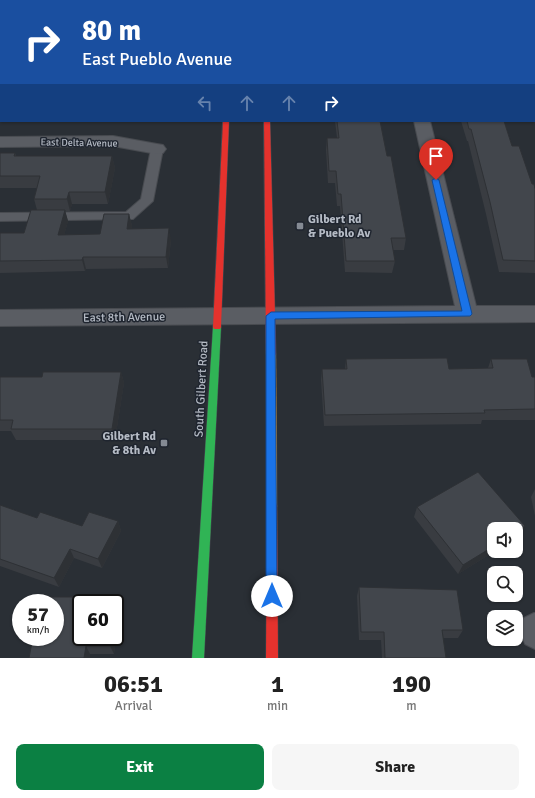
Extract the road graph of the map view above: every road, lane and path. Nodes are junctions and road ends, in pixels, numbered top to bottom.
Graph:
1 (226, 122) edge
2 (267, 122) edge
3 (422, 122) edge
4 (0, 142) edge
5 (157, 150) joint
6 (0, 217) edge
7 (467, 314) junction
8 (535, 314) edge
9 (217, 316) junction
10 (271, 316) junction
11 (0, 318) edge
12 (198, 658) edge
13 (272, 658) edge

1 - 9 main road, South Gilbert Road
2 - 10 main road
3 - 7 street
4 - 5 street, East Delta Avenue
5 - 6 lane
7 - 8 street, East 8th Avenue
7 - 10 street, East 8th Avenue
9 - 10 street, East 8th Avenue
9 - 11 street, East 8th Avenue
9 - 12 main road, South Gilbert Road
10 - 13 main road

